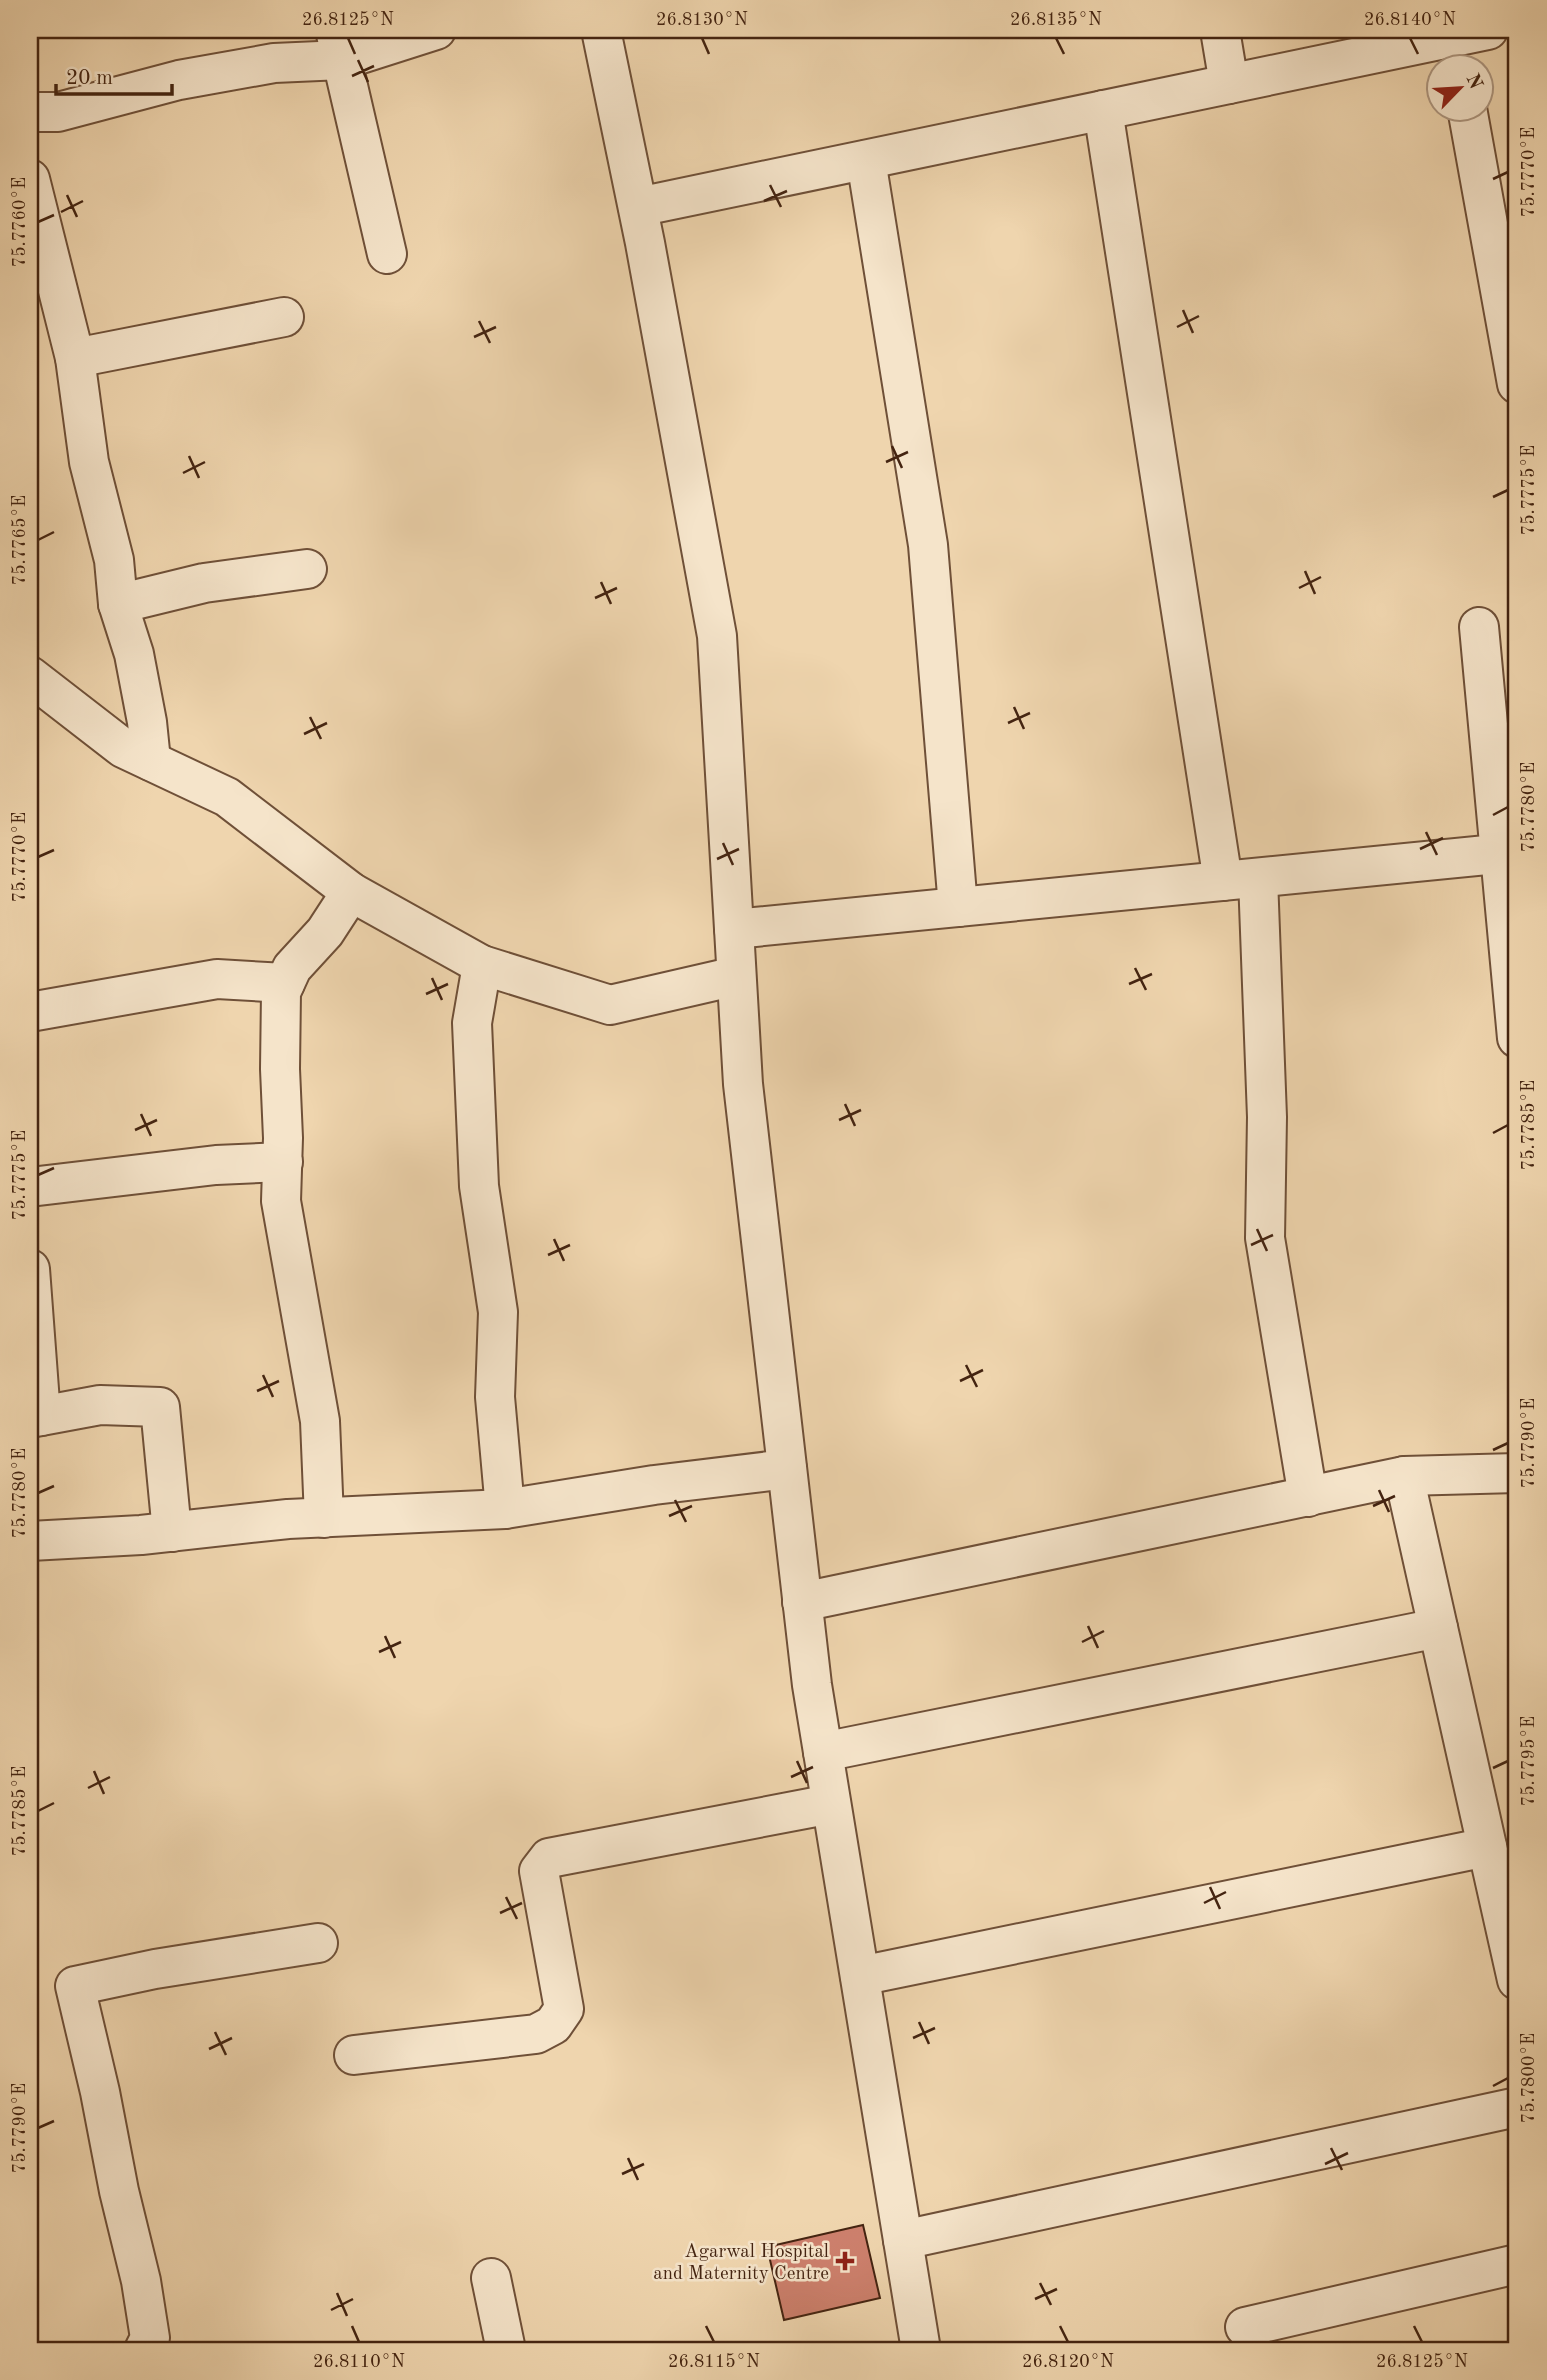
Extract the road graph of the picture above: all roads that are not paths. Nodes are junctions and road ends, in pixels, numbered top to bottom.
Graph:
1 (436, 30) edge
2 (601, 30) edge
3 (1220, 30) edge
4 (1463, 41) edge
5 (339, 45) edge
6 (1229, 83) junction
7 (1103, 110) junction
8 (30, 112) edge
9 (1469, 122) edge
10 (866, 160) junction
11 (30, 179) edge
12 (638, 207) junction
13 (387, 254) dead end
14 (284, 317) dead end
15 (75, 358) junction
16 (1517, 384) edge
17 (307, 569) dead end
18 (118, 604) junction
19 (1479, 627) dead end
20 (30, 676) edge
21 (151, 761) junction
22 (1509, 853) edge
23 (1241, 879) junction
24 (351, 892) junction
25 (958, 907) junction
26 (734, 929) junction
27 (482, 965) junction
28 (736, 976) junction
29 (285, 983) junction
30 (30, 1012) edge
31 (1517, 1038) edge
32 (283, 1162) junction
33 (30, 1187) edge
34 (30, 1269) edge
35 (36, 1417) edge
36 (787, 1469) junction
37 (1517, 1473) edge
38 (1404, 1476) junction
39 (1308, 1497) junction
40 (505, 1509) junction
41 (324, 1518) junction
42 (172, 1532) junction
43 (30, 1541) edge
44 (802, 1602) junction
45 (1438, 1628) junction
46 (822, 1752) junction
47 (831, 1804) junction
48 (1488, 1847) junction
49 (1507, 1890) edge
50 (318, 1943) dead end
51 (860, 1976) junction
52 (1517, 1980) edge
53 (354, 2055) dead end
54 (1517, 2107) edge
55 (903, 2240) junction
56 (1517, 2264) edge
57 (491, 2278) dead end
58 (1245, 2327) dead end
59 (144, 2350) edge
60 (506, 2350) edge
61 (921, 2350) edge

1 - 5 street
2 - 12 street
3 - 6 street
4 - 6 street
5 - 8 street
5 - 13 street
6 - 7 street
7 - 10 street
7 - 23 street
9 - 16 street
10 - 12 street
10 - 25 street
11 - 15 street
12 - 26 street
14 - 15 street
15 - 18 street
17 - 18 street
18 - 21 street
19 - 22 street
20 - 21 street
21 - 24 street
22 - 23 street
22 - 31 street
23 - 25 street
23 - 39 street
24 - 27 street
24 - 29 street
25 - 26 street
26 - 28 street
27 - 28 street
27 - 40 street
28 - 36 street
29 - 30 street
29 - 32 street
32 - 33 street
32 - 41 street
34 - 35 street
35 - 42 street
36 - 40 street
36 - 44 street
37 - 38 street
38 - 39 street
38 - 45 street
39 - 44 street
40 - 41 street
41 - 42 street
42 - 43 street
44 - 46 street
45 - 46 street
45 - 48 street
46 - 47 street
47 - 51 street
47 - 53 street
48 - 49 street
48 - 51 street
49 - 52 street
50 - 59 street
51 - 55 street
54 - 55 street
55 - 61 street
56 - 58 street
57 - 60 street

